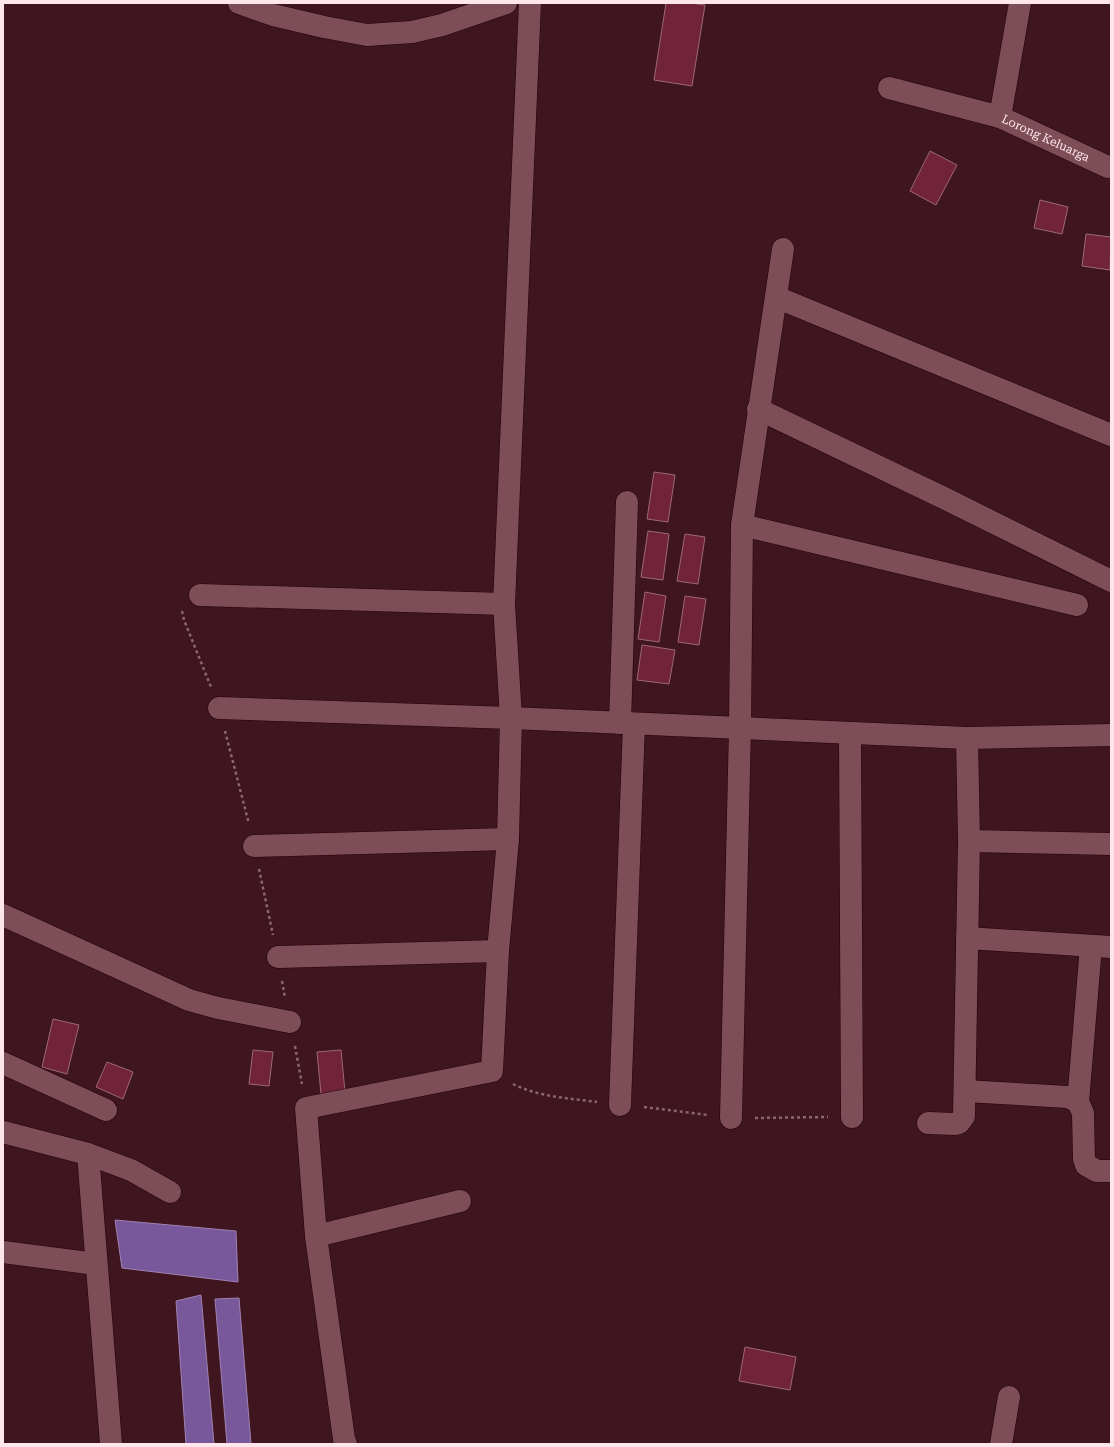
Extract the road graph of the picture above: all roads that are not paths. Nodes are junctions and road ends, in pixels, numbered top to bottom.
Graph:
1 (240, 3) edge
2 (506, 3) edge
3 (530, 3) edge
4 (1020, 3) edge
5 (889, 88) dead end
6 (1000, 117) junction
7 (1108, 167) dead end
8 (783, 249) dead end
9 (776, 297) junction
10 (758, 409) junction
11 (1111, 434) edge
12 (627, 502) dead end
13 (742, 525) junction
14 (1111, 581) edge
15 (200, 595) dead end
16 (504, 604) junction
17 (1077, 606) dead end
18 (220, 708) dead end
19 (511, 718) junction
20 (627, 724) junction
21 (740, 728) junction
22 (850, 733) junction
23 (1111, 735) edge
24 (967, 738) junction
25 (508, 839) junction
26 (969, 842) junction
27 (1111, 844) edge
28 (254, 846) dead end
29 (3, 915) edge
30 (967, 938) junction
31 (1101, 946) edge
32 (498, 951) junction
33 (278, 958) dead end
34 (290, 1022) dead end
35 (3, 1062) edge
36 (965, 1091) junction
37 (1078, 1102) junction
38 (620, 1105) dead end
39 (106, 1110) dead end
40 (852, 1117) road end
41 (732, 1118) road end
42 (928, 1123) dead end
43 (3, 1132) edge
44 (88, 1154) junction
45 (1111, 1171) edge
46 (170, 1192) dead end
47 (460, 1201) dead end
48 (316, 1236) junction
49 (3, 1252) edge
50 (96, 1264) junction
51 (1008, 1397) dead end
52 (110, 1444) edge
53 (346, 1444) edge
54 (1001, 1444) edge

1 - 2 street
3 - 16 street
4 - 6 street, Lorong Keluarga
5 - 6 street
6 - 7 street, Lorong Keluarga
8 - 9 street
9 - 10 street
9 - 11 street
10 - 13 street
10 - 14 street
12 - 20 street
13 - 17 street
13 - 21 street
15 - 16 street
16 - 19 street
18 - 19 street
19 - 20 street
19 - 25 street
20 - 21 street
20 - 38 street
21 - 22 street
21 - 41 street
22 - 24 street
22 - 40 street
23 - 24 street
24 - 26 street
25 - 28 street
25 - 32 street
26 - 27 street
26 - 30 street
29 - 34 street
30 - 31 street
30 - 36 street
31 - 37 street
32 - 33 street
32 - 48 street
35 - 39 street
36 - 37 street
36 - 42 street
37 - 45 street
43 - 44 street
44 - 46 street
44 - 50 street
47 - 48 street
48 - 53 street
49 - 50 street
50 - 52 street
51 - 54 street

